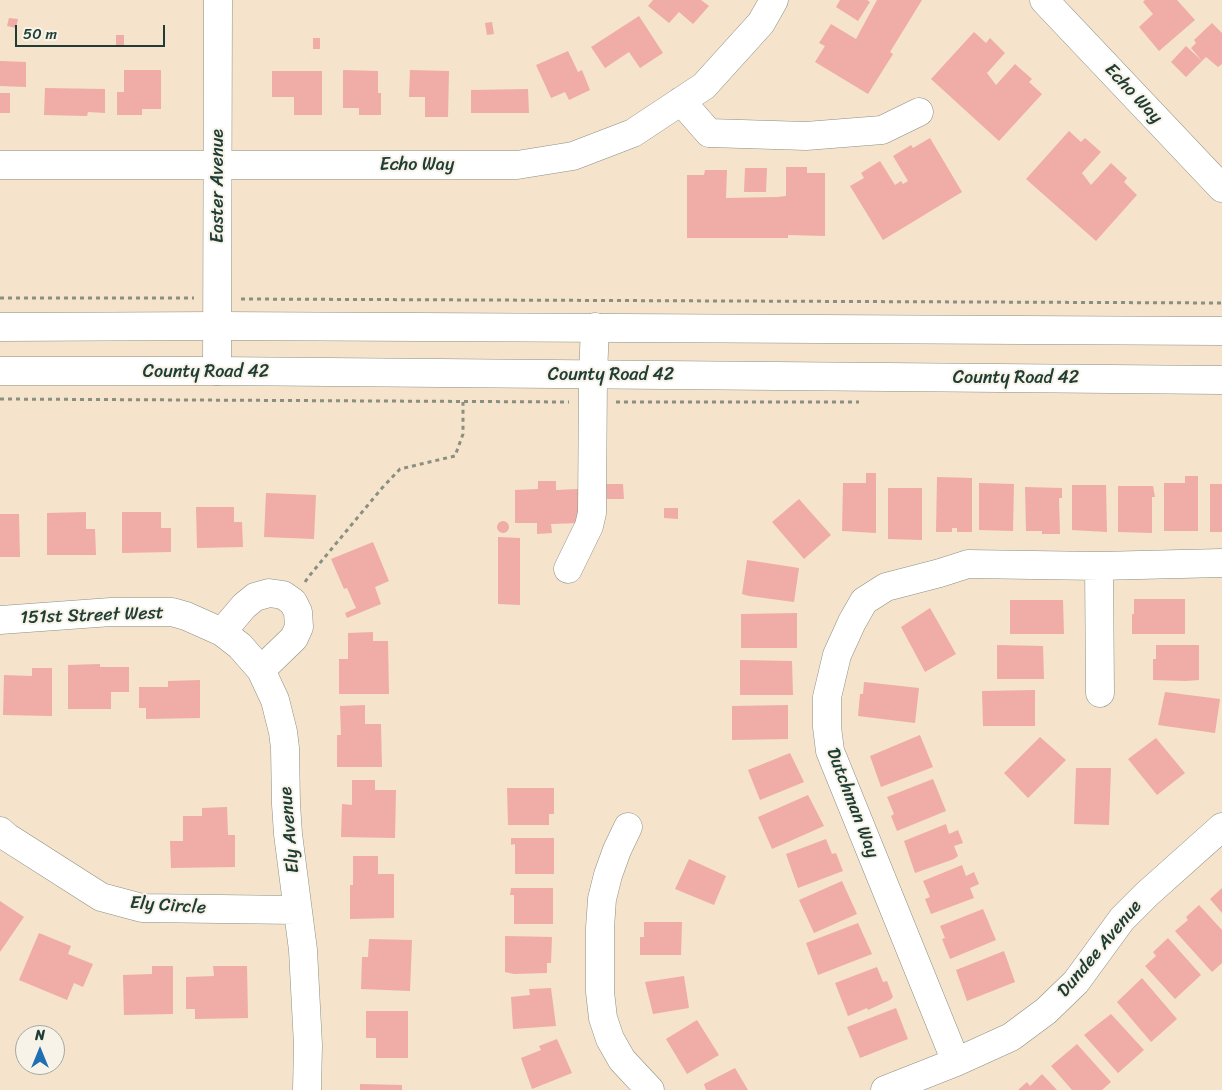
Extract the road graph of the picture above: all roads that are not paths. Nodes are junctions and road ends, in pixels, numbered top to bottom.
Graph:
1 (218, 0) edge
2 (774, 0) edge
3 (1044, 0) edge
4 (681, 101) junction
5 (919, 112) dead end
6 (0, 165) edge
7 (218, 165) junction
8 (1222, 188) edge
9 (218, 326) junction
10 (0, 327) edge
11 (595, 327) junction
12 (1222, 331) edge
13 (0, 371) edge
14 (217, 371) junction
15 (593, 375) junction
16 (1222, 380) edge
17 (1222, 563) edge
18 (1099, 566) junction
19 (568, 569) dead end
20 (184, 616) joint
21 (0, 620) edge
22 (222, 632) junction
23 (261, 670) junction
24 (1100, 693) dead end
25 (1222, 827) edge
26 (628, 828) dead end
27 (0, 831) edge
28 (297, 910) junction
29 (956, 1062) junction
30 (307, 1090) edge
31 (650, 1090) edge
32 (885, 1090) edge

1 - 7 main road, Easter Avenue
2 - 4 main road, Echo Way
3 - 8 main road, Echo Way
4 - 5 main road
4 - 7 main road, Echo Way
6 - 7 main road, Echo Way
7 - 9 main road, Easter Avenue
9 - 10 main road
9 - 11 main road
9 - 14 main road, Easter Avenue
11 - 12 main road
11 - 15 main road
13 - 14 main road, County Road 42
14 - 15 main road, County Road 42
15 - 16 main road, County Road 42
15 - 19 main road
17 - 18 main road, Dutchman Way
18 - 24 main road
18 - 29 main road, Dutchman Way
20 - 21 main road, 151st Street West
20 - 22 main road, Ely Avenue
22 - 23 main road, Ely Avenue
22 - 23 main road
23 - 28 main road, Ely Avenue
25 - 29 main road, Dundee Avenue
26 - 31 main road
27 - 28 main road, Ely Circle
28 - 30 main road, Ely Avenue
29 - 32 main road, Dundee Avenue

